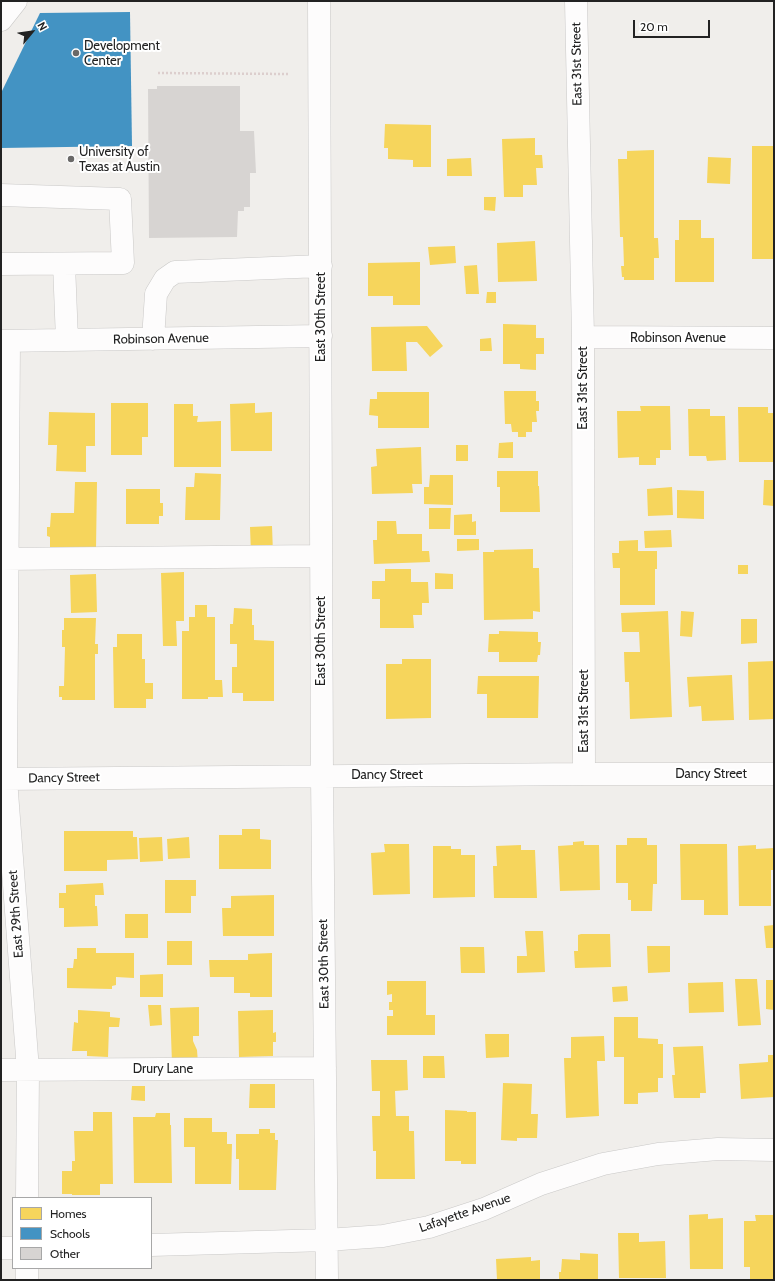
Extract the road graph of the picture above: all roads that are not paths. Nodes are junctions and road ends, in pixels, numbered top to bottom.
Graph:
1 (16, 1) edge
2 (319, 1) edge
3 (576, 1) edge
4 (1, 20) edge
5 (1, 195) edge
6 (1, 264) edge
7 (64, 264) junction
8 (321, 266) junction
9 (321, 336) junction
10 (583, 337) junction
11 (774, 338) edge
12 (153, 339) junction
13 (67, 340) junction
14 (5, 341) edge
15 (321, 556) junction
16 (4, 559) edge
17 (584, 774) junction
18 (774, 774) edge
19 (322, 776) junction
20 (4, 779) edge
21 (325, 1068) junction
22 (1, 1070) edge
23 (28, 1070) junction
24 (774, 1150) edge
25 (28, 1197) edge
26 (327, 1240) junction
27 (152, 1245) edge
28 (1, 1248) edge
29 (12, 1248) edge
30 (27, 1269) edge
31 (28, 1280) edge
32 (327, 1280) edge

1 - 4 street
2 - 8 street, East 30th Street
3 - 10 street, East 31st Street
5 - 7 street
6 - 7 street
7 - 13 street
8 - 9 street, East 30th Street
8 - 12 street
9 - 12 street, Robinson Avenue
9 - 15 street, East 30th Street
10 - 11 street, Robinson Avenue
10 - 17 street, East 31st Street
12 - 13 street, Robinson Avenue
13 - 14 street, Robinson Avenue
14 - 16 street, East 29th Street
15 - 16 street
15 - 19 street, East 30th Street
16 - 20 street, East 29th Street
17 - 18 street, Dancy Street
17 - 19 street, Dancy Street
19 - 20 street, Dancy Street
19 - 21 street, East 30th Street
20 - 23 street, East 29th Street
21 - 23 street, Drury Lane
21 - 26 street, East 30th Street
22 - 23 street, Drury Lane
23 - 25 street, East 29th Street
24 - 26 street, Lafayette Avenue
26 - 27 street, Lafayette Avenue
26 - 32 street, East 30th Street
28 - 29 street
30 - 31 street

